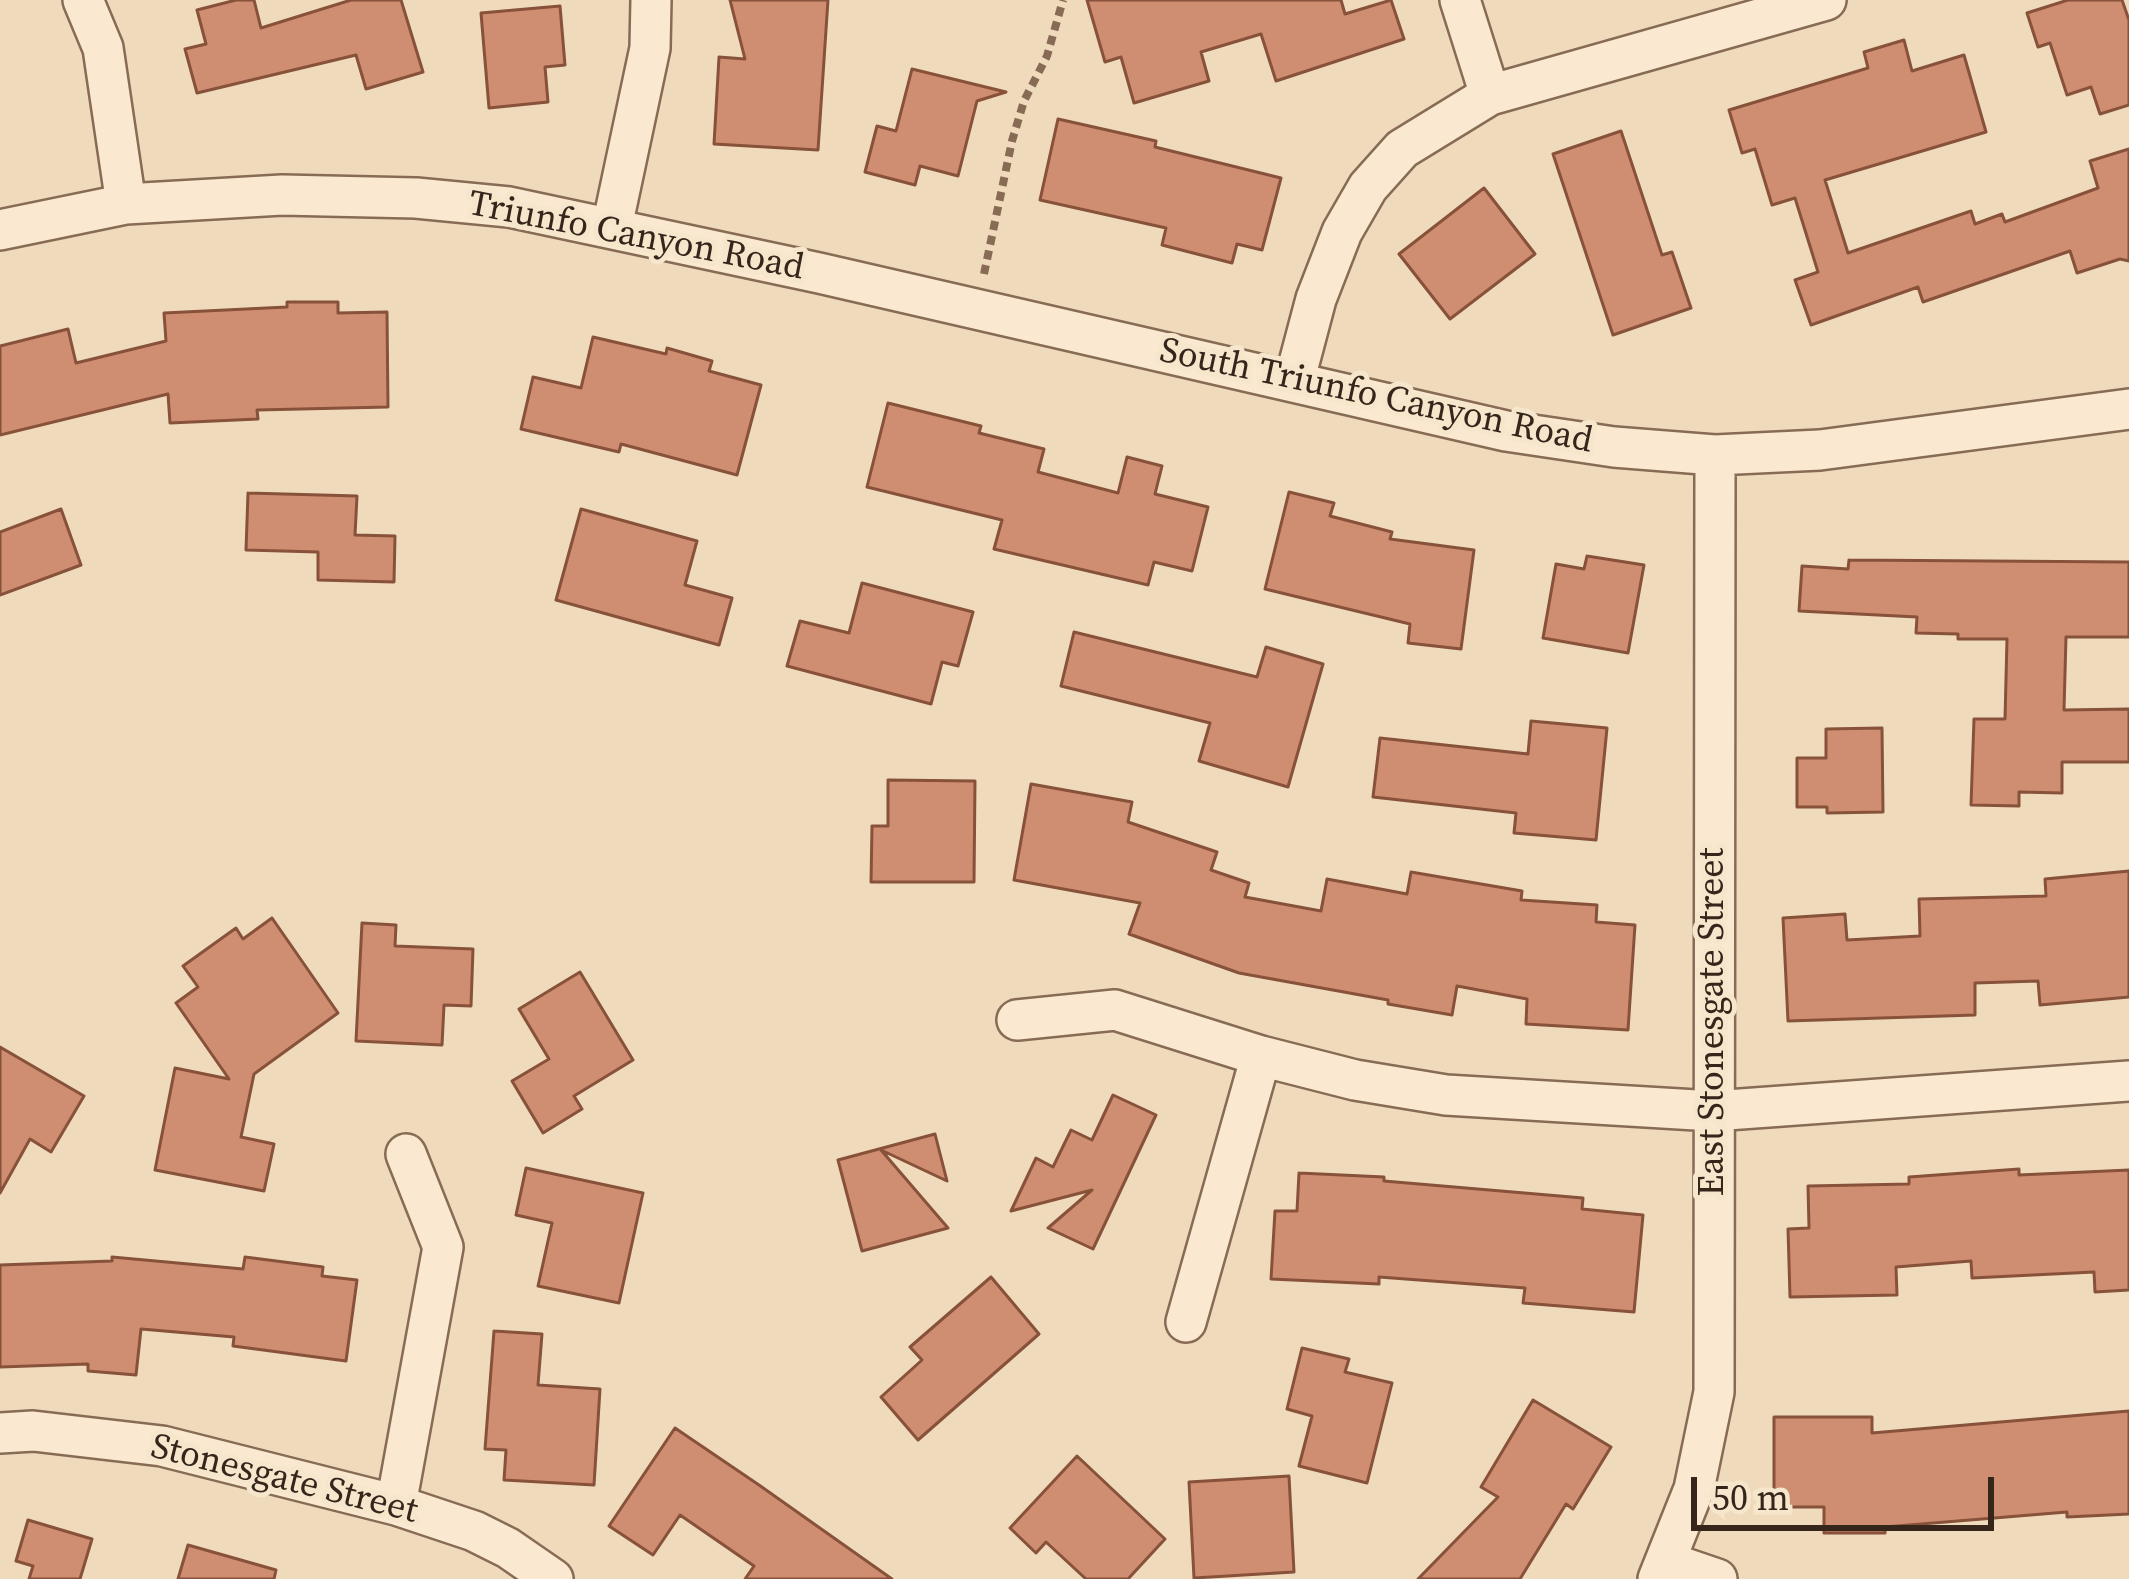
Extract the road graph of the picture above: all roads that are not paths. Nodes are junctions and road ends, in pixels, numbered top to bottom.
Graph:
1 (83, 0) edge
2 (651, 0) edge
3 (1460, 0) edge
4 (1826, 0) edge
5 (1490, 95) junction
6 (126, 204) junction
7 (611, 227) junction
8 (0, 230) edge
9 (1124, 343) joint
10 (1294, 382) junction
11 (2129, 409) edge
12 (1715, 455) junction
13 (1018, 1020) dead end
14 (1261, 1056) junction
15 (2129, 1081) edge
16 (1713, 1111) junction
17 (406, 1154) dead end
18 (1186, 1322) dead end
19 (0, 1432) edge
20 (396, 1505) junction
21 (1662, 1570) edge
22 (553, 1579) edge
23 (1718, 1579) edge

1 - 6 street
2 - 7 street
3 - 5 street
4 - 5 street
5 - 10 street
6 - 7 street, Triunfo Canyon Road
6 - 8 street, Triunfo Canyon Road
7 - 9 street, Triunfo Canyon Road
9 - 10 street, South Triunfo Canyon Road
10 - 12 street, South Triunfo Canyon Road
11 - 12 street, South Triunfo Canyon Road
12 - 16 street, East Stonesgate Street
13 - 14 street
14 - 16 street
14 - 18 street
15 - 16 street
16 - 21 street, East Stonesgate Street
17 - 20 street
19 - 20 street, Stonesgate Street
20 - 22 street, Stonesgate Street
21 - 23 street

